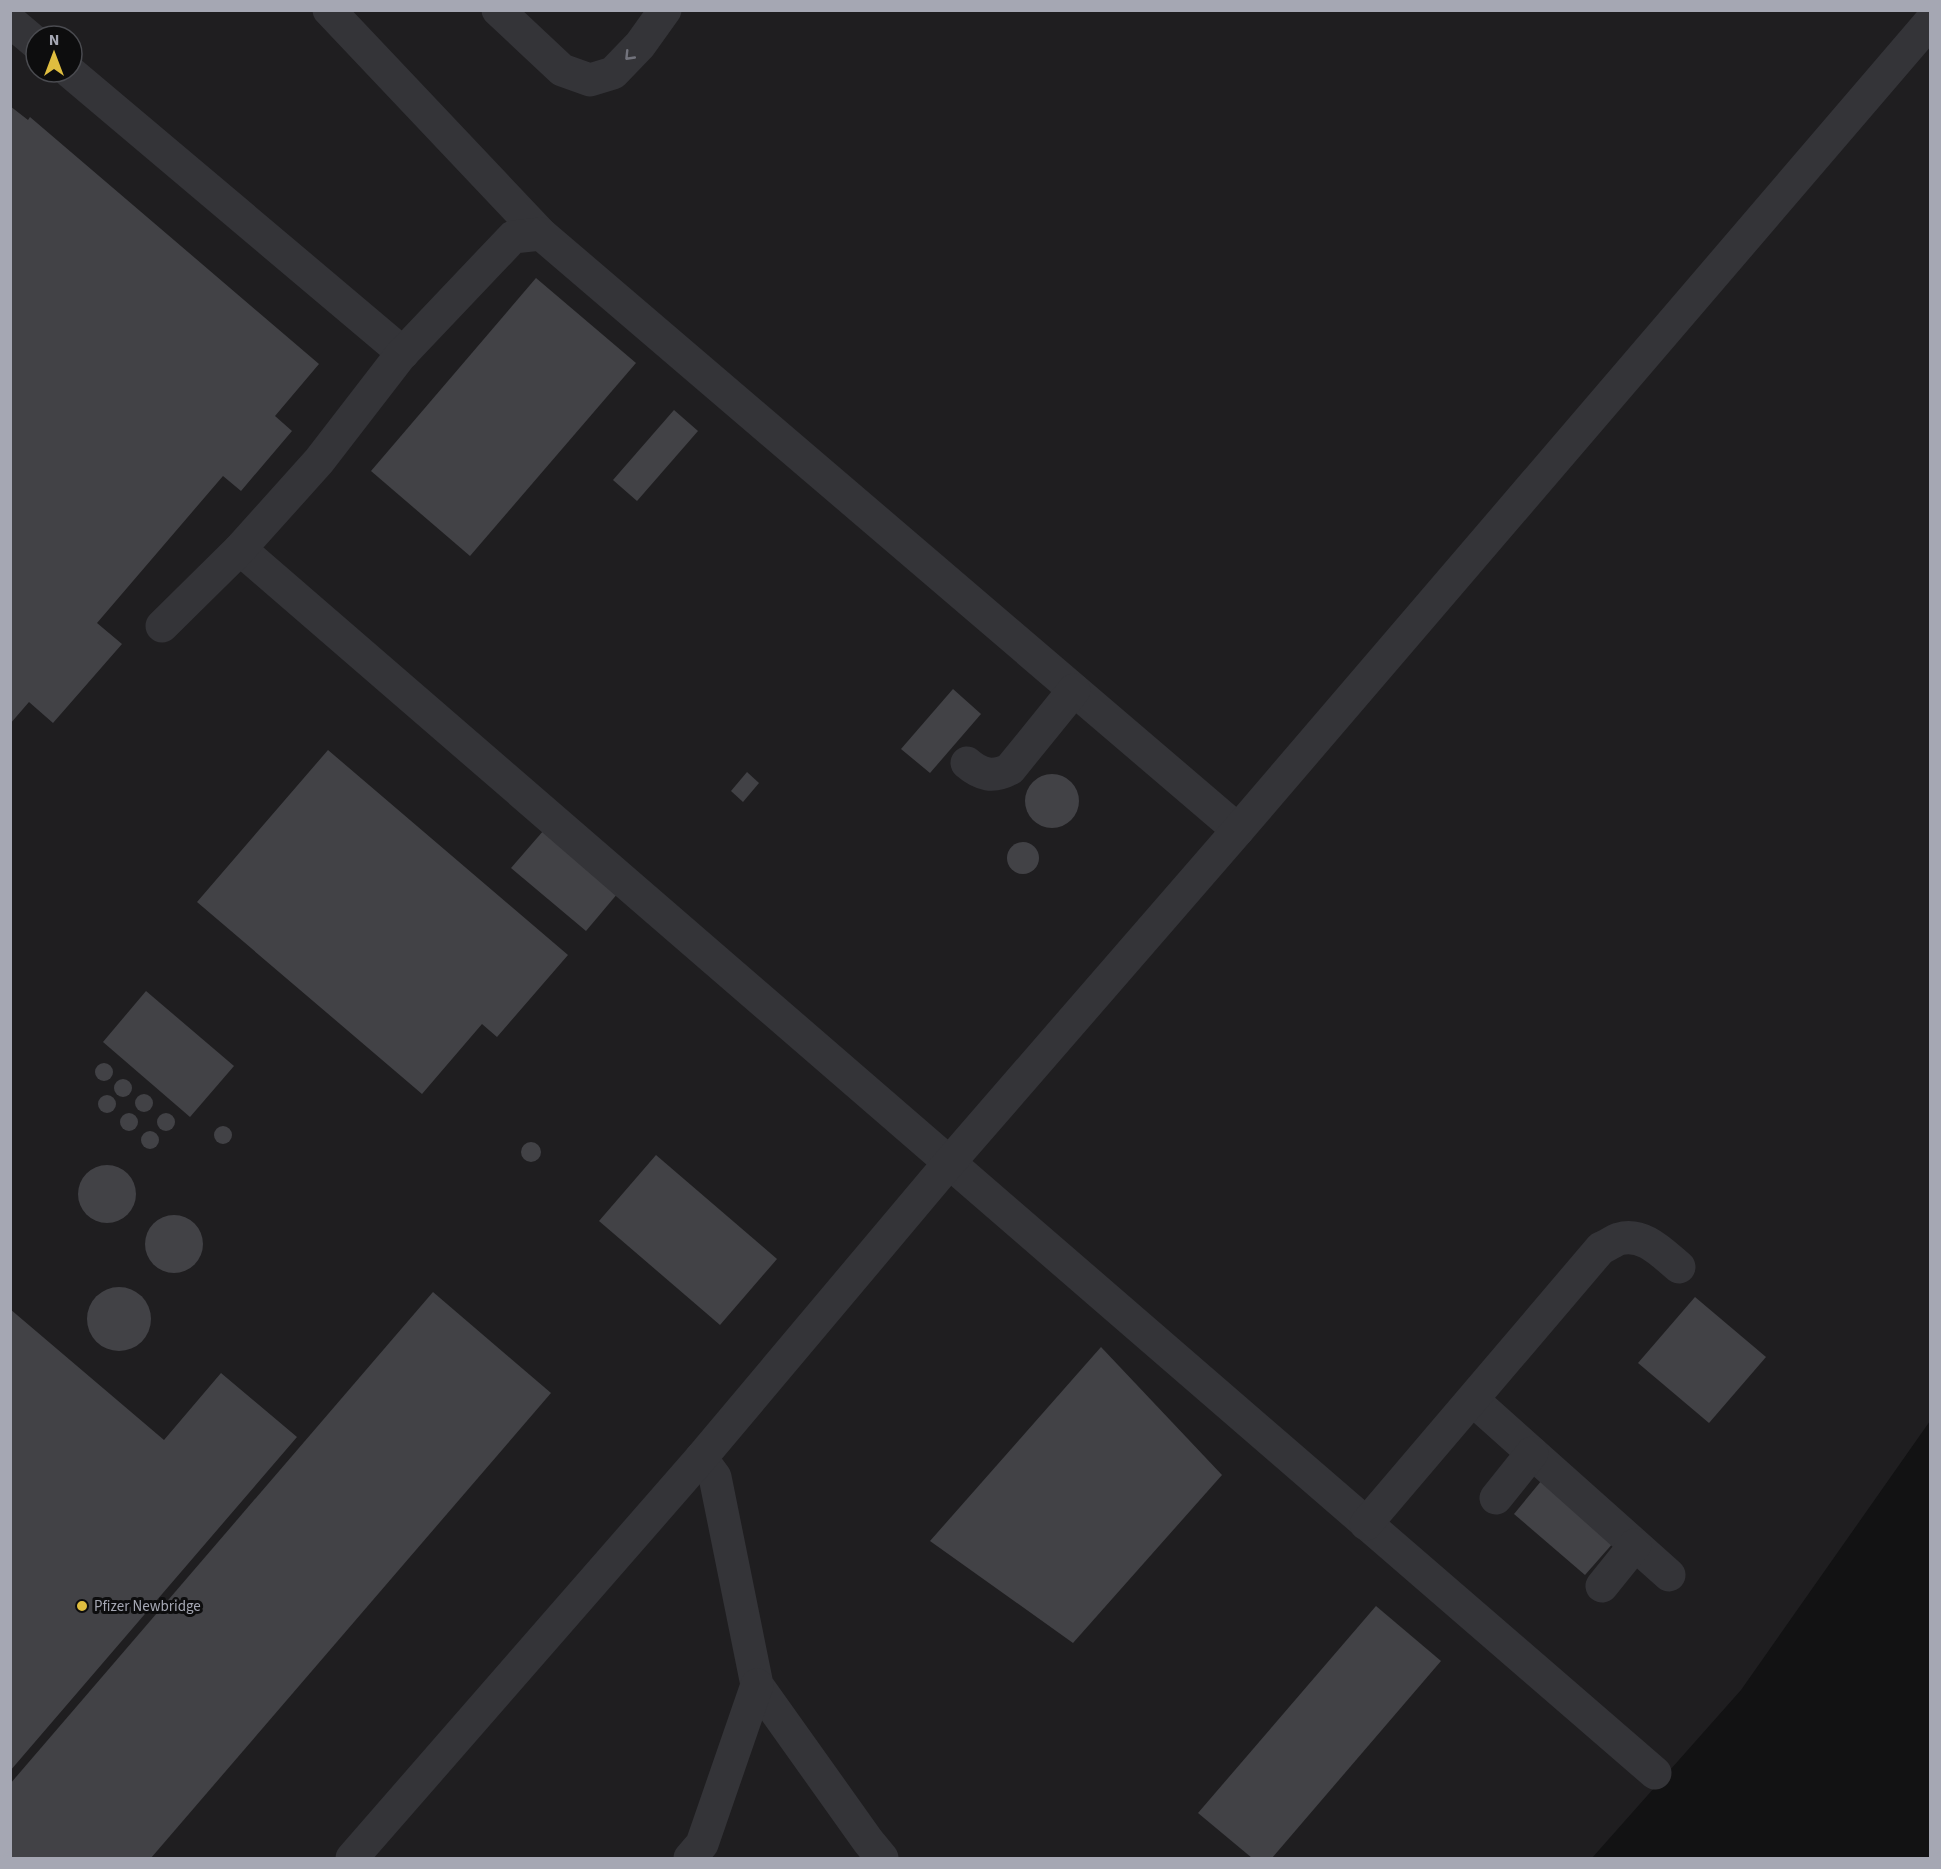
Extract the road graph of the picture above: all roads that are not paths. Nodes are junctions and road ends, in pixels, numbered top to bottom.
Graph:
1 (498, 10) edge
2 (659, 13) edge
3 (344, 18) edge
4 (10, 21) edge
5 (1930, 22) edge
6 (24, 33) edge
7 (84, 84) edge
8 (541, 234) junction
9 (403, 353) junction
10 (240, 549) junction
11 (162, 626) dead end
12 (1074, 690) junction
13 (967, 763) dead end
14 (1238, 830) junction
15 (949, 1163) junction
16 (1679, 1267) dead end
17 (1473, 1400) junction
18 (1532, 1453) junction
19 (701, 1458) junction
20 (1496, 1498) dead end
21 (1366, 1524) junction
22 (1635, 1545) junction
23 (1668, 1575) dead end
24 (1602, 1586) dead end
25 (757, 1685) junction
26 (1654, 1773) dead end
27 (352, 1858) edge
28 (690, 1858) edge
29 (882, 1858) edge

2 -> 1 lane
3 - 8 lane
4 - 6 lane
5 - 14 lane
7 - 9 lane
8 - 9 lane
8 - 12 lane
9 - 10 lane
10 - 11 lane
10 - 15 lane
12 - 13 lane
12 - 14 lane
14 - 15 lane
15 - 19 lane
15 - 21 lane
16 - 17 lane
17 - 18 lane
17 - 21 lane
18 - 20 lane
18 - 22 lane
19 - 25 lane
19 - 27 lane
21 - 26 lane
22 - 23 lane
22 - 24 lane
25 - 28 lane
25 - 29 lane

